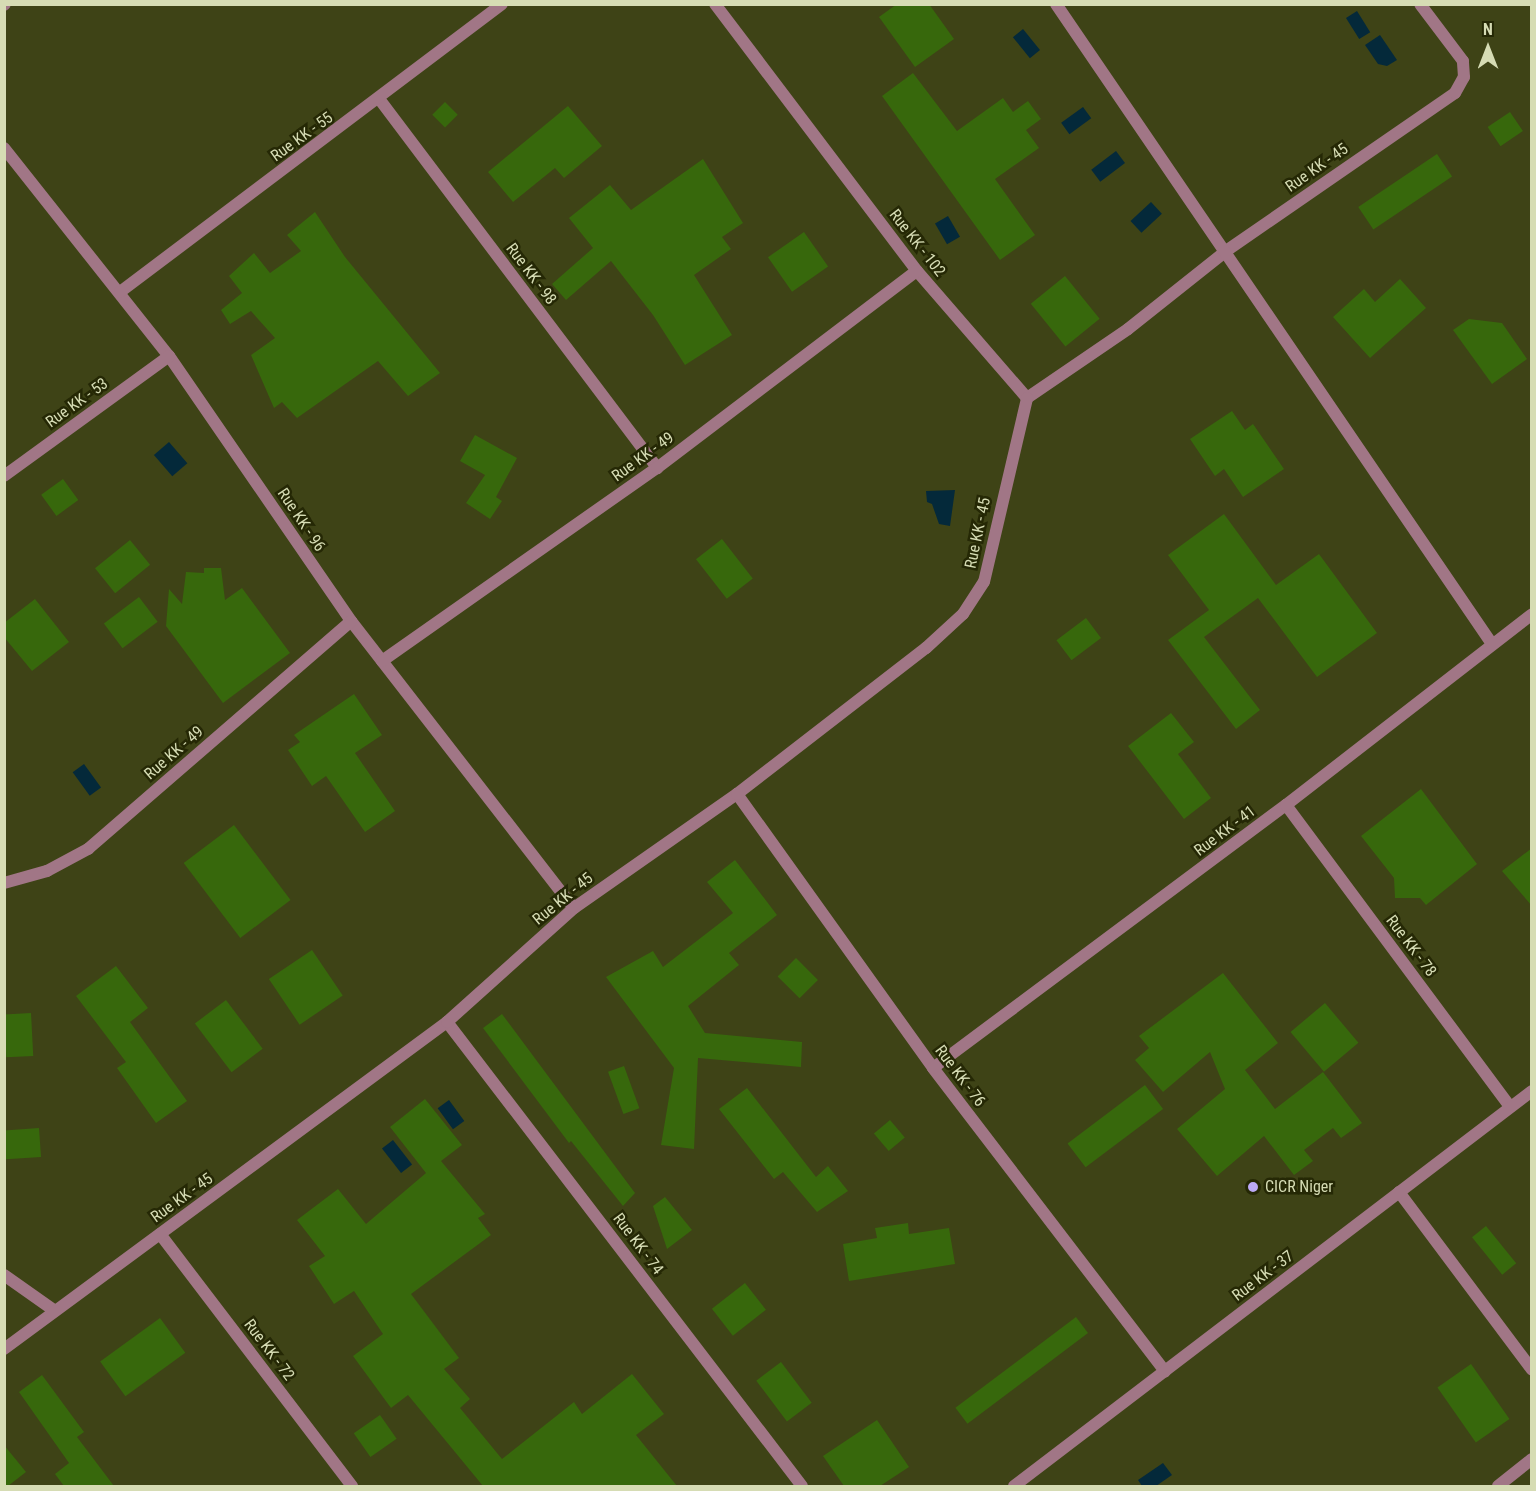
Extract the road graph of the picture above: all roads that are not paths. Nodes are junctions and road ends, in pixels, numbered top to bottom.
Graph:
1 (502, 4) edge
2 (716, 4) edge
3 (1056, 4) edge
4 (1420, 4) edge
5 (380, 100) junction
6 (4, 148) edge
7 (1226, 251) junction
8 (916, 271) junction
9 (120, 292) junction
10 (169, 356) junction
11 (1027, 398) junction
12 (657, 468) junction
13 (4, 476) edge
14 (1532, 614) edge
15 (351, 621) junction
16 (1492, 644) junction
17 (382, 661) junction
18 (737, 794) junction
19 (1286, 805) junction
20 (4, 884) edge
21 (574, 908) junction
22 (447, 1022) junction
23 (933, 1068) junction
24 (1532, 1091) edge
25 (1510, 1107) junction
26 (1399, 1192) junction
27 (160, 1234) junction
28 (4, 1275) edge
29 (55, 1311) junction
30 (4, 1349) edge
31 (1532, 1370) edge
32 (1165, 1371) junction
33 (1532, 1459) edge
34 (352, 1486) edge
35 (802, 1486) edge
36 (1014, 1486) edge
37 (1498, 1486) edge

1 - 5 street, Rue KK - 55
2 - 8 street, Rue KK - 102
3 - 7 street
4 - 7 street, Rue KK - 45
5 - 9 street, Rue KK - 55
5 - 12 street, Rue KK - 98
6 - 9 street, Rue KK - 96
7 - 11 street, Rue KK - 45
7 - 16 street
8 - 11 street, Rue KK - 102
8 - 12 street, Rue KK - 49
9 - 10 street, Rue KK - 96
10 - 13 street, Rue KK - 53
10 - 15 street, Rue KK - 96
11 - 18 street, Rue KK - 45
12 - 17 street, Rue KK - 49
14 - 16 street, Rue KK - 41
15 - 17 street, Rue KK - 96
15 - 20 street, Rue KK - 49
16 - 19 street, Rue KK - 41
17 - 21 street, Rue KK - 96
18 - 21 street, Rue KK - 45
18 - 23 street, Rue KK - 76
19 - 23 street, Rue KK - 41
19 - 25 street, Rue KK - 78
21 - 22 street, Rue KK - 45
22 - 27 street, Rue KK - 45
22 - 35 street, Rue KK - 74
23 - 32 street, Rue KK - 76
24 - 25 street, Rue KK - 37
25 - 26 street, Rue KK - 37
26 - 31 street
26 - 32 street, Rue KK - 37
27 - 29 street, Rue KK - 45
27 - 34 street, Rue KK - 72
28 - 29 street
29 - 30 street, Rue KK - 45
32 - 36 street, Rue KK - 37
33 - 37 street

